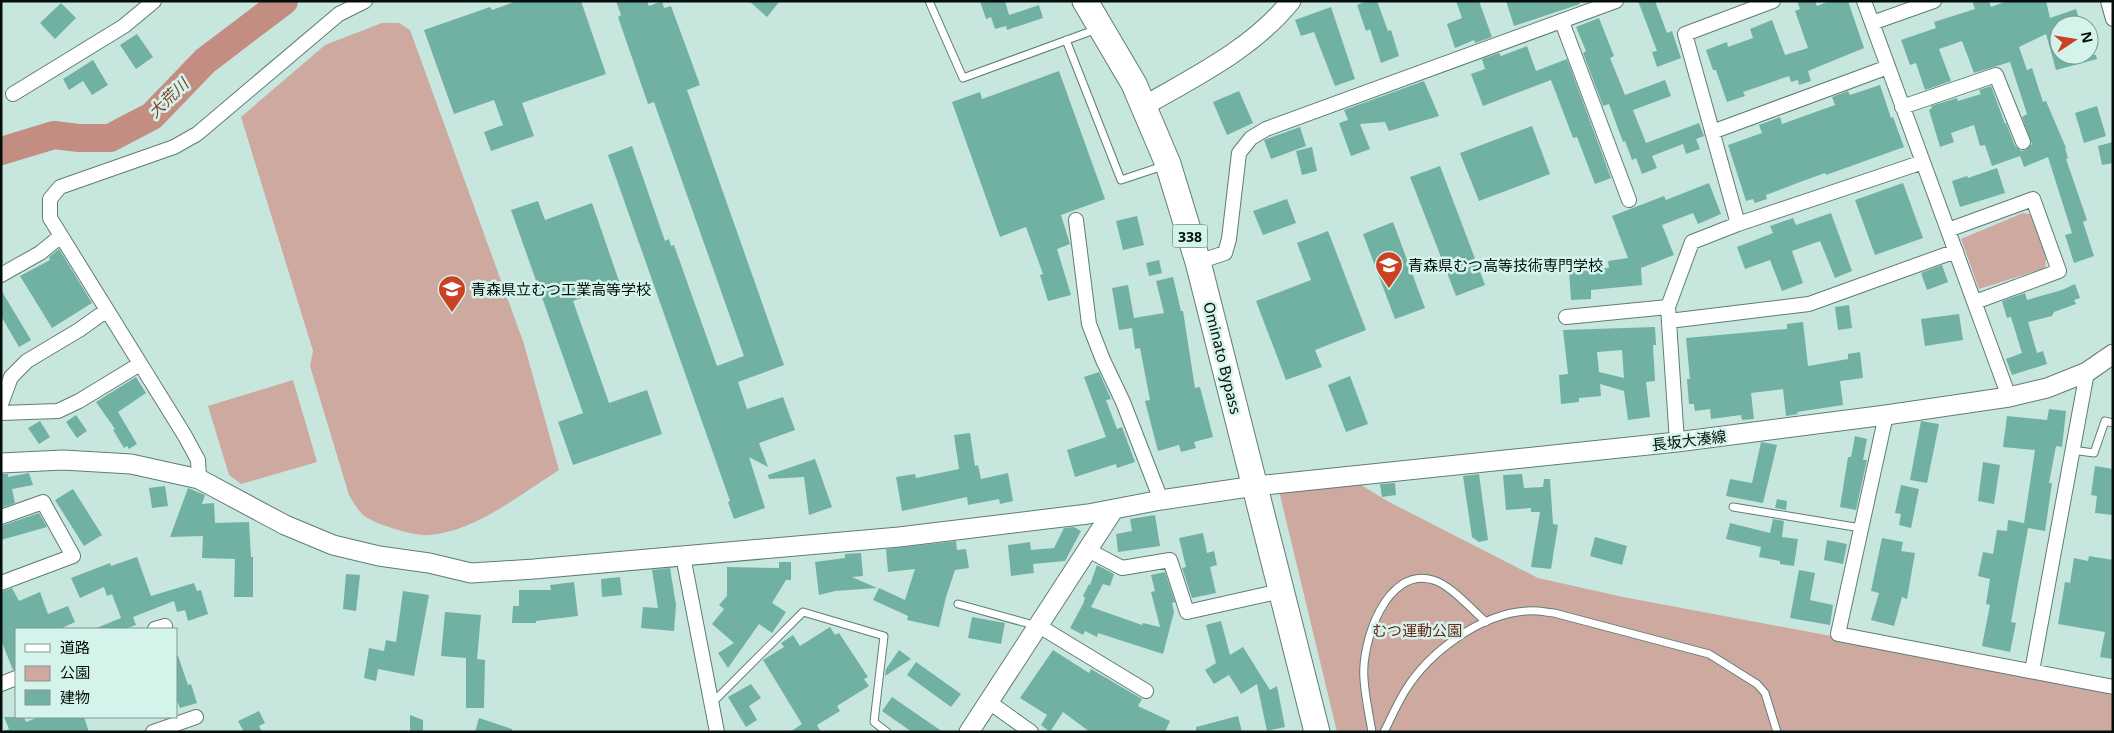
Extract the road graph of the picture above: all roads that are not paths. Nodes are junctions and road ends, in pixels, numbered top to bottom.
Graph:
1 (154, 1) edge
2 (365, 1) edge
3 (930, 1) edge
4 (1085, 1) edge
5 (1291, 1) edge
6 (1616, 1) edge
7 (1773, 1) edge
8 (1864, 1) edge
9 (1934, 1) edge
10 (2108, 1) edge
11 (1598, 4) edge
12 (2113, 20) edge
13 (1562, 22) junction
14 (1872, 23) junction
15 (1102, 27) junction
16 (1066, 40) junction
17 (1888, 67) junction
18 (13, 94) dead end
19 (1144, 106) junction
20 (1902, 107) junction
21 (1712, 132) junction
22 (2023, 142) dead end
23 (1923, 162) junction
24 (1168, 164) junction
25 (1629, 200) dead end
26 (1076, 220) dead end
27 (1738, 224) junction
28 (1948, 230) junction
29 (61, 236) junction
30 (1956, 251) junction
31 (1198, 262) junction
32 (1, 275) edge
33 (1975, 302) junction
34 (107, 310) junction
35 (1669, 314) junction
36 (1566, 317) dead end
37 (2113, 354) edge
38 (140, 364) junction
39 (2087, 372) junction
40 (2009, 397) junction
41 (1, 404) edge
42 (1, 414) edge
43 (1886, 414) junction
44 (2113, 423) edge
45 (1677, 442) junction
46 (2072, 450) junction
47 (1, 463) edge
48 (199, 479) junction
49 (1255, 486) junction
50 (1161, 500) junction
51 (1733, 507) dead end
52 (1114, 509) junction
53 (1, 517) edge
54 (1861, 528) junction
55 (1088, 550) junction
56 (683, 556) junction
57 (1, 583) edge
58 (1280, 591) junction
59 (958, 604) dead end
60 (1486, 622) junction
61 (1039, 626) junction
62 (2032, 671) junction
63 (15, 678) edge
64 (1, 684) edge
65 (2113, 687) edge
66 (1146, 691) dead end
67 (989, 702) junction
68 (712, 703) junction
69 (196, 717) dead end
70 (153, 732) edge
71 (717, 732) edge
72 (887, 732) edge
73 (969, 732) edge
74 (1031, 732) edge
75 (1317, 732) edge
76 (1372, 732) edge
77 (1384, 732) edge
78 (1777, 732) edge

1 - 18 street
2 - 29 street
3 - 16 lane
4 - 15 highway, Ominato Bypass / 338
5 - 19 street
6 - 11 street
7 - 21 street
8 - 14 street
9 - 14 street
10 - 12 street
11 - 13 street
13 - 25 street
13 - 31 street
14 - 17 street
15 - 16 lane
15 - 19 highway, Ominato Bypass / 338
16 - 24 lane
17 - 20 street
17 - 21 street
19 - 24 highway, Ominato Bypass / 338
20 - 22 street
20 - 23 street
21 - 27 street
23 - 27 street
23 - 28 street
24 - 31 highway, Ominato Bypass / 338
26 - 50 street
27 - 35 street
28 - 30 street
28 - 33 street
29 - 32 street
29 - 34 street
30 - 33 street
30 - 35 street
31 - 49 highway, Ominato Bypass / 338
33 - 40 street
34 - 38 street
34 - 41 street
35 - 36 street
35 - 45 street
37 - 39 street, 長坂大湊線
38 - 42 street
38 - 48 street
39 - 40 street, 長坂大湊線
39 - 46 street
40 - 43 street, 長坂大湊線
43 - 45 street, 長坂大湊線
43 - 54 street
44 - 46 lane
45 - 49 street, 長坂大湊線
46 - 62 street
47 - 48 street, 長坂大湊線
48 - 56 street, 長坂大湊線
49 - 50 street, 長坂大湊線
49 - 58 highway, Ominato Bypass / 338
50 - 52 street, 長坂大湊線
51 - 54 lane
52 - 55 street
52 - 56 street, 長坂大湊線
53 - 57 street
54 - 62 street
55 - 58 street
55 - 61 street
56 - 68 street
58 - 75 highway, Ominato Bypass / 338
59 - 61 lane
60 - 76 lane
60 - 77 lane
60 - 78 lane
61 - 66 street
61 - 67 street
62 - 65 street
63 - 64 street
67 - 73 street
67 - 74 street
68 - 71 street
68 - 72 lane
69 - 70 street

